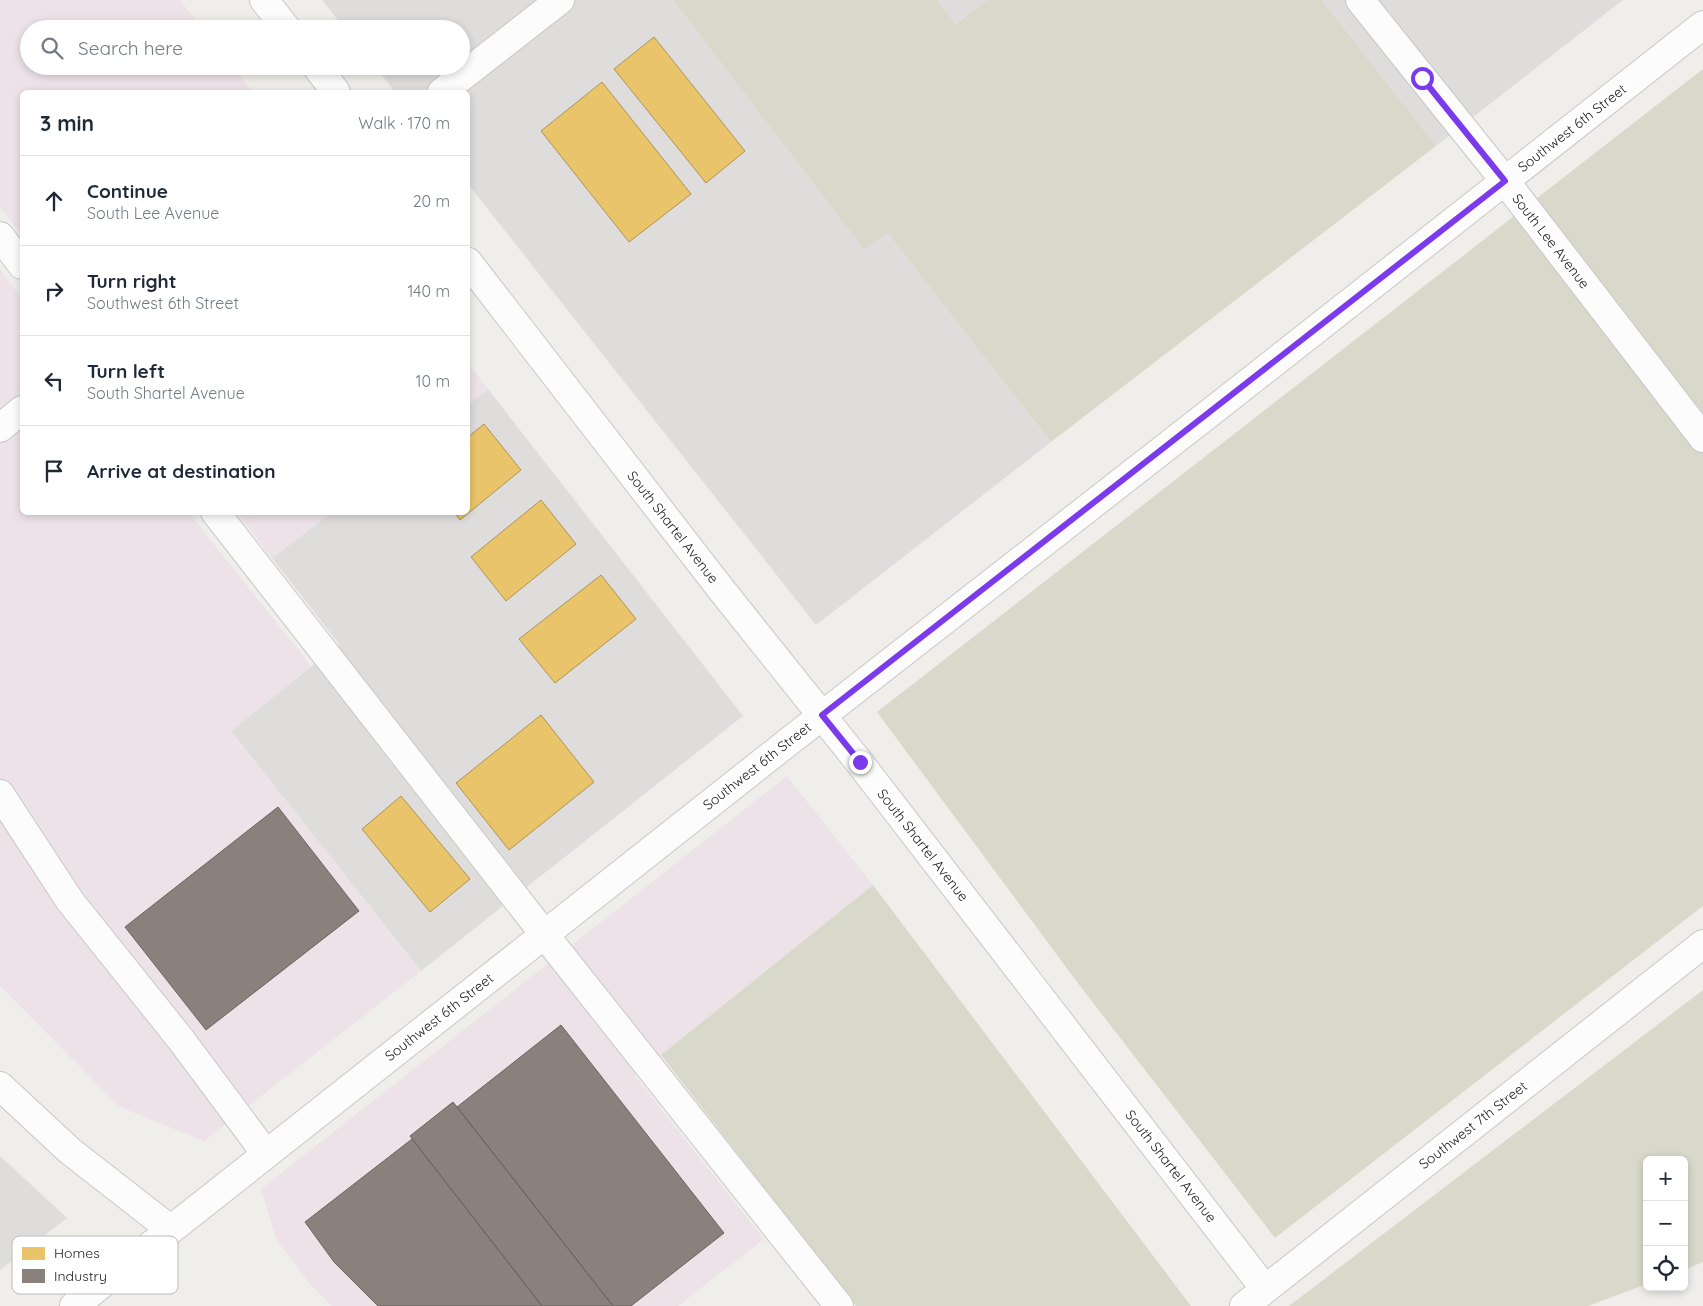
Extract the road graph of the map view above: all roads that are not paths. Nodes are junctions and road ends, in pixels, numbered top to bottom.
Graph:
1 (264, 0) edge
2 (560, 0) edge
3 (1360, 0) edge
4 (280, 20) edge
5 (1703, 24) edge
6 (470, 70) edge
7 (323, 75) edge
8 (464, 75) edge
9 (334, 90) edge
10 (445, 90) edge
11 (1505, 181) junction
12 (0, 236) edge
13 (20, 262) edge
14 (470, 265) edge
15 (20, 412) edge
16 (0, 428) edge
17 (1703, 438) edge
18 (217, 515) edge
19 (822, 715) junction
20 (0, 794) edge
21 (544, 934) junction
22 (1703, 944) edge
23 (0, 1086) edge
24 (266, 1154) junction
25 (170, 1229) junction
26 (161, 1236) edge
27 (1265, 1289) junction
28 (89, 1294) edge
29 (74, 1306) edge
30 (839, 1306) edge
31 (1244, 1306) edge

1 - 4 street
2 - 6 street
3 - 11 street, South Lee Avenue
5 - 11 street, Southwest 6th Street
7 - 9 street
8 - 10 street
11 - 17 street, South Lee Avenue
11 - 19 street, Southwest 6th Street
12 - 13 street
14 - 19 street, South Shartel Avenue
15 - 16 street
18 - 21 street
19 - 21 street, Southwest 6th Street
19 - 27 street, South Shartel Avenue
20 - 24 street
21 - 24 street, Southwest 6th Street
21 - 30 street
22 - 27 street, Southwest 7th Street
23 - 25 street
24 - 25 street, Southwest 6th Street
25 - 26 street, Southwest 6th Street
27 - 31 street, Southwest 7th Street
28 - 29 street, Southwest 6th Street

